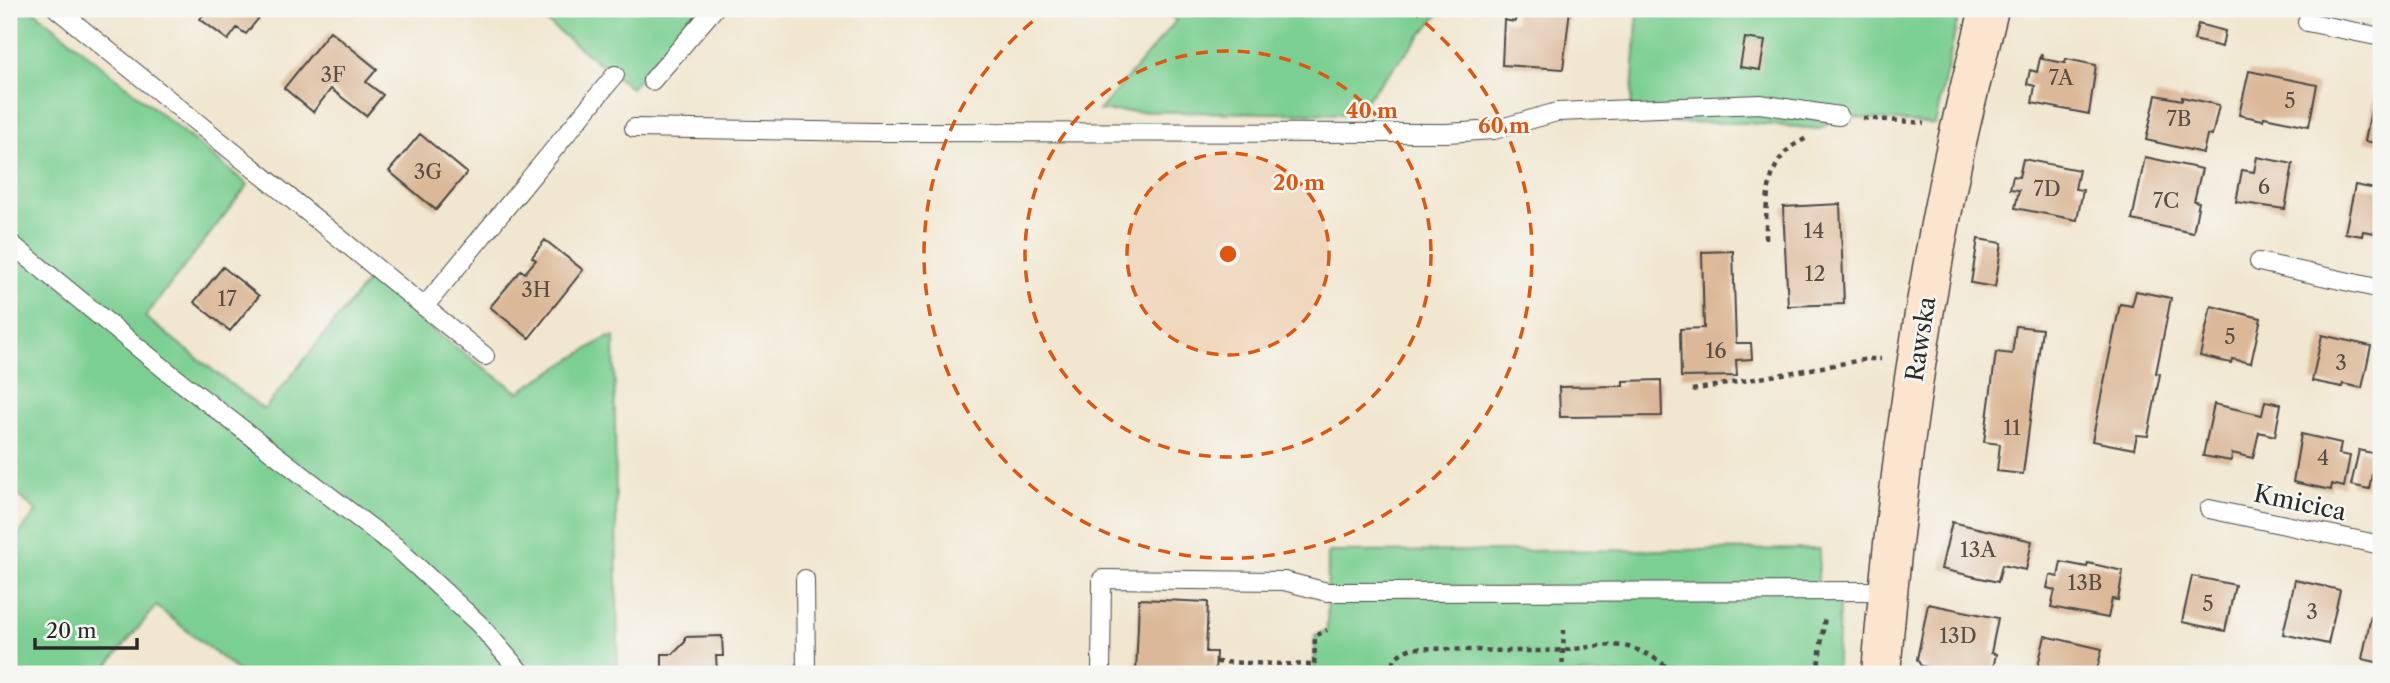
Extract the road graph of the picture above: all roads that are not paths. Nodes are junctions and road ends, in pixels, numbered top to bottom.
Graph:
1 (57, 9) edge
2 (714, 9) edge
3 (1989, 9) edge
4 (2307, 22) dead end
5 (2381, 37) edge
6 (615, 75) dead end
7 (652, 81) dead end
8 (1839, 116) road end
9 (634, 128) dead end
10 (9, 242) edge
11 (2259, 262) dead end
12 (2381, 289) edge
13 (424, 307) junction
14 (485, 356) dead end
15 (2209, 509) dead end
16 (2381, 545) edge
17 (805, 579) dead end
18 (1887, 591) junction
19 (523, 674) edge
20 (806, 674) edge
21 (1101, 674) edge
22 (1881, 674) edge

1 - 13 lane
2 - 7 lane
3 - 18 street, Rawska
4 - 5 lane
6 - 13 lane
8 - 9 lane
10 - 19 lane
11 - 12 lane
13 - 14 lane
15 - 16 lane, Kmicica
17 - 20 lane
18 - 21 lane
18 - 22 street, Rawska

